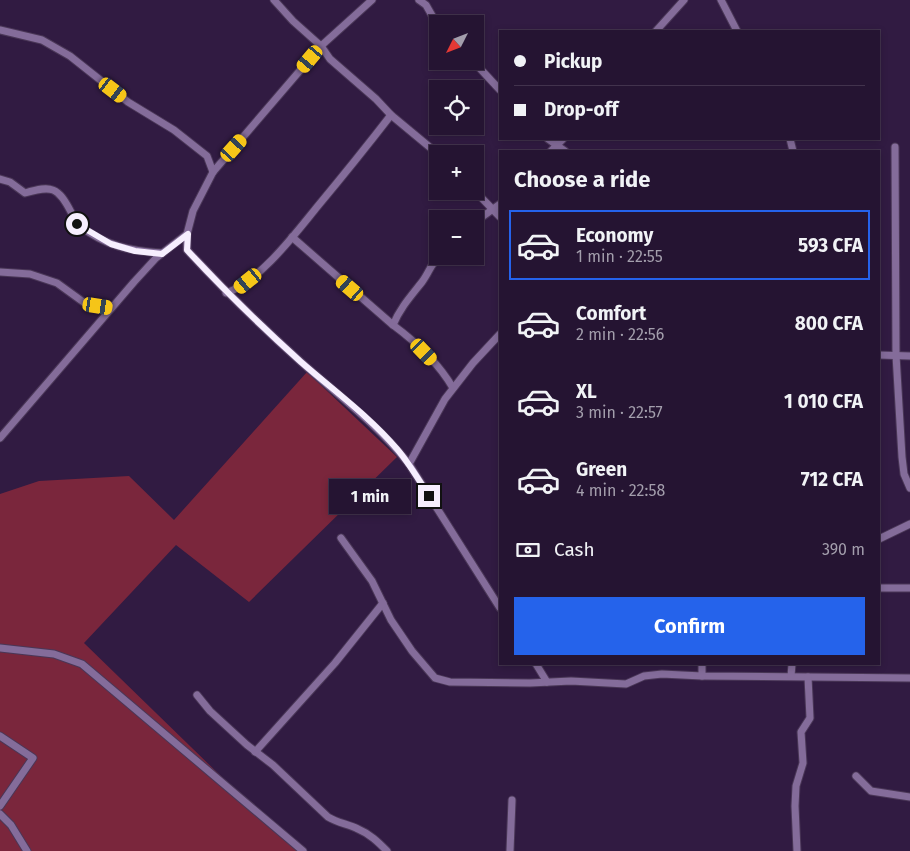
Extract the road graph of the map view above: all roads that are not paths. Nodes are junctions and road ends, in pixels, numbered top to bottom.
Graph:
1 (274, 0) edge
2 (372, 0) edge
3 (419, 0) edge
4 (684, 0) edge
5 (721, 0) edge
6 (432, 15) edge
7 (0, 30) edge
8 (657, 30) edge
9 (736, 30) edge
10 (321, 46) junction
11 (481, 70) edge
12 (499, 89) edge
13 (391, 115) junction
14 (562, 140) edge
15 (429, 147) edge
16 (895, 147) dead end
17 (553, 149) edge
18 (213, 172) junction
19 (0, 179) edge
20 (484, 200) edge
21 (499, 205) edge
22 (494, 210) junction
23 (484, 216) edge
24 (499, 216) edge
25 (188, 234) junction
26 (292, 237) junction
27 (162, 254) junction
28 (431, 265) edge
29 (0, 272) edge
30 (226, 293) junction
31 (110, 308) junction
32 (393, 325) junction
33 (499, 335) edge
34 (880, 355) edge
35 (896, 355) junction
36 (910, 356) edge
37 (454, 388) junction
38 (0, 438) edge
39 (409, 464) junction
40 (910, 488) edge
41 (910, 524) edge
42 (341, 538) dead end
43 (880, 539) edge
44 (880, 588) edge
45 (910, 588) edge
46 (383, 604) junction
47 (499, 606) edge
48 (0, 648) edge
49 (537, 665) edge
50 (702, 665) edge
51 (792, 665) edge
52 (702, 676) junction
53 (792, 676) junction
54 (808, 677) junction
55 (910, 678) edge
56 (547, 682) junction
57 (197, 695) dead end
58 (0, 736) edge
59 (255, 752) junction
60 (856, 776) dead end
61 (910, 797) edge
62 (512, 800) dead end
63 (0, 806) edge
64 (0, 814) edge
65 (27, 851) edge
66 (303, 851) edge
67 (386, 851) edge
68 (510, 851) edge
69 (797, 851) edge

1 - 10 street
2 - 10 street
3 - 6 street
4 - 8 street
5 - 9 street
7 - 18 street
10 - 13 street
10 - 18 street
11 - 12 street
13 - 15 street
13 - 26 street
14 - 17 street
16 - 35 street
18 - 25 street
19 - 27 street
20 - 22 street
21 - 22 street
22 - 23 street
22 - 24 street
25 - 27 street
25 - 30 street
26 - 30 street
26 - 32 street
27 - 31 street
28 - 32 street
29 - 31 street
30 - 39 street
31 - 38 street
32 - 37 street
33 - 37 street
34 - 35 street
35 - 36 street
35 - 40 street
37 - 39 street
39 - 47 street
41 - 43 street
42 - 46 street
44 - 45 street
46 - 56 street
46 - 59 street
48 - 66 street
49 - 56 street
50 - 52 street
51 - 53 street
52 - 53 street
52 - 56 street
53 - 54 street
54 - 55 street
54 - 69 street
57 - 59 street
58 - 63 street
59 - 67 street
60 - 61 street
62 - 68 street
64 - 65 street

